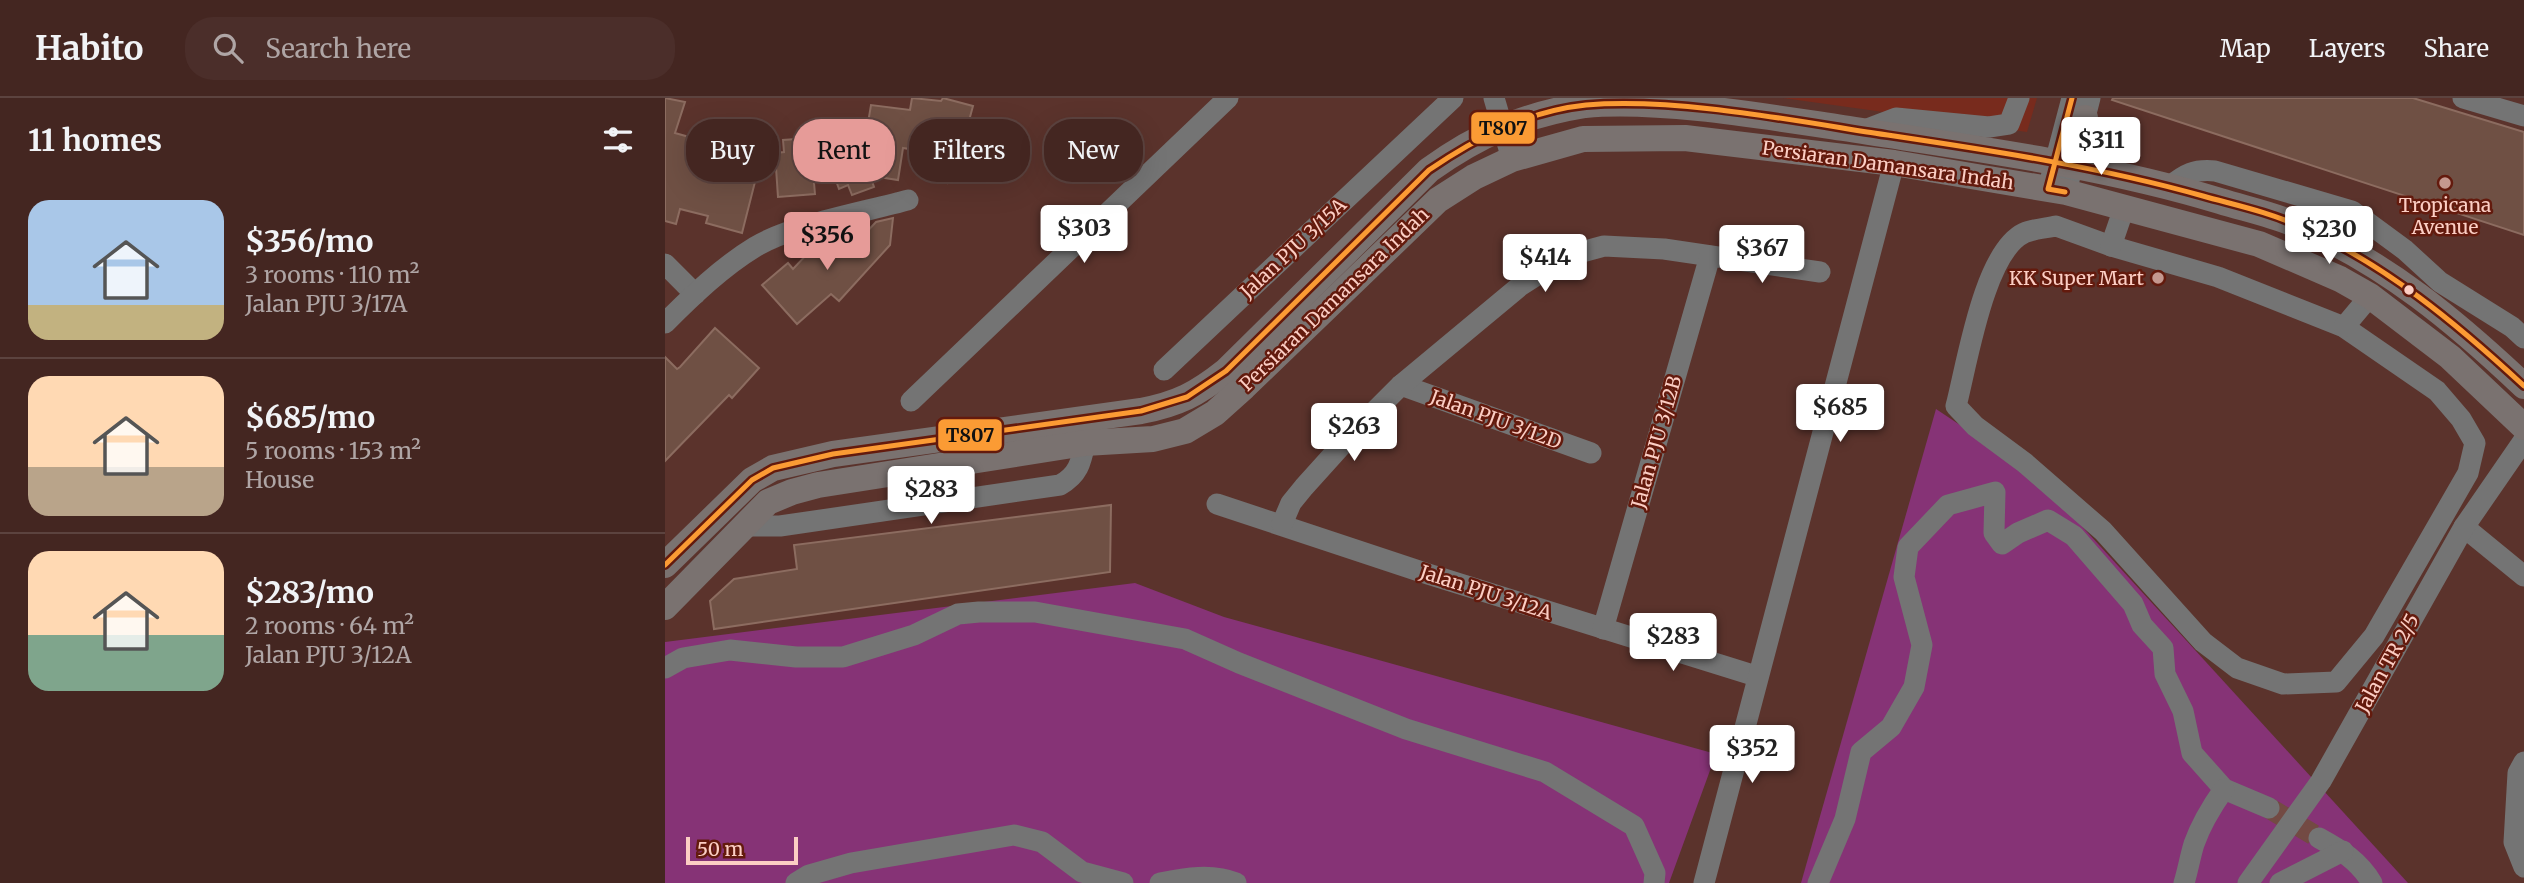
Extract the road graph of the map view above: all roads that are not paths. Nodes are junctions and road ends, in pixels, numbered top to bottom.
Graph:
1 (1228, 98) edge
2 (1453, 98) edge
3 (1494, 98) edge
4 (2019, 98) edge
5 (2463, 98) edge
6 (1718, 104) edge
7 (2082, 105) edge
8 (1774, 108) edge
9 (2524, 116) edge
10 (1503, 126) junction
11 (1862, 131) junction
12 (1512, 159) junction
13 (1894, 163) junction
14 (2063, 163) junction
15 (2120, 174) junction
16 (2169, 187) junction
17 (2057, 191) junction
18 (908, 200) dead end
19 (2123, 208) junction
20 (2111, 246) junction
21 (2405, 250) junction
22 (1710, 256) junction
23 (665, 264) edge
24 (1820, 272) dead end
25 (2402, 282) junction
26 (695, 294) junction
27 (2370, 296) junction
28 (665, 323) edge
29 (2344, 327) junction
30 (2524, 338) edge
31 (1164, 370) dead end
32 (1401, 385) junction
33 (2524, 386) edge
34 (911, 401) dead end
35 (2524, 427) edge
36 (2524, 440) edge
37 (1085, 443) junction
38 (1591, 453) dead end
39 (1217, 504) dead end
40 (1282, 524) junction
41 (745, 526) junction
42 (2464, 527) junction
43 (665, 565) edge
44 (2524, 576) edge
45 (665, 607) edge
46 (1603, 629) junction
47 (665, 668) edge
48 (1756, 676) junction
49 (2524, 762) edge
50 (2224, 789) junction
51 (2269, 808) tunnel mouth
52 (2319, 838) tunnel mouth
53 (2343, 851) junction
54 (2524, 867) edge
55 (796, 883) edge
56 (1123, 883) edge
57 (1160, 883) edge
58 (1236, 883) edge
59 (1654, 883) edge
60 (1704, 883) edge
61 (1818, 883) edge
62 (2184, 883) edge
63 (2248, 883) edge
64 (2280, 883) edge
65 (2372, 883) edge

1 - 34 street
2 - 31 street, Jalan PJU 3/15A
3 - 10 street
4 - 11 street
5 - 9 street
6 - 8 main road, Persiaran Damansara Indah
6 - 10 main road, Persiaran Damansara Indah
7 - 14 street
7 - 15 main road
8 - 11 main road, Persiaran Damansara Indah
10 - 12 street
10 - 43 main road, Persiaran Damansara Indah
11 - 14 main road, Persiaran Damansara Indah
12 - 13 main road, Persiaran Damansara Indah
12 - 37 main road, Persiaran Damansara Indah
13 - 17 main road, Persiaran Damansara Indah
13 - 48 street
14 - 15 main road, Persiaran Damansara Indah
14 - 17 street
15 - 16 main road, Persiaran Damansara Indah
16 - 21 street
16 - 25 main road, Persiaran Damansara Indah
17 - 19 main road, Persiaran Damansara Indah
18 - 26 street
19 - 20 street
19 - 27 main road, Persiaran Damansara Indah
20 - 29 street
20 - 29 street
21 - 25 street
21 - 30 street
22 - 24 street
22 - 32 street
22 - 46 street, Jalan PJU 3/12B
23 - 26 street
25 - 33 main road, Persiaran Damansara Indah
26 - 28 street
27 - 29 street
27 - 35 main road, Persiaran Damansara Indah
32 - 38 street, Jalan PJU 3/12D
32 - 40 street
36 - 42 street, Jalan TR 2/5
37 - 41 main road, Persiaran Damansara Indah
37 - 41 street
39 - 40 street, Jalan PJU 3/12A
40 - 46 street, Jalan PJU 3/12A
41 - 45 main road, Persiaran Damansara Indah
42 - 44 street
42 - 63 street, Jalan TR 2/5
46 - 48 street, Jalan PJU 3/12A
47 - 59 street
48 - 60 street
49 - 54 street
50 - 51 street
50 - 61 street
50 - 62 street
52 - 53 street
53 - 64 street
53 - 65 street
55 - 56 street
57 - 58 street

